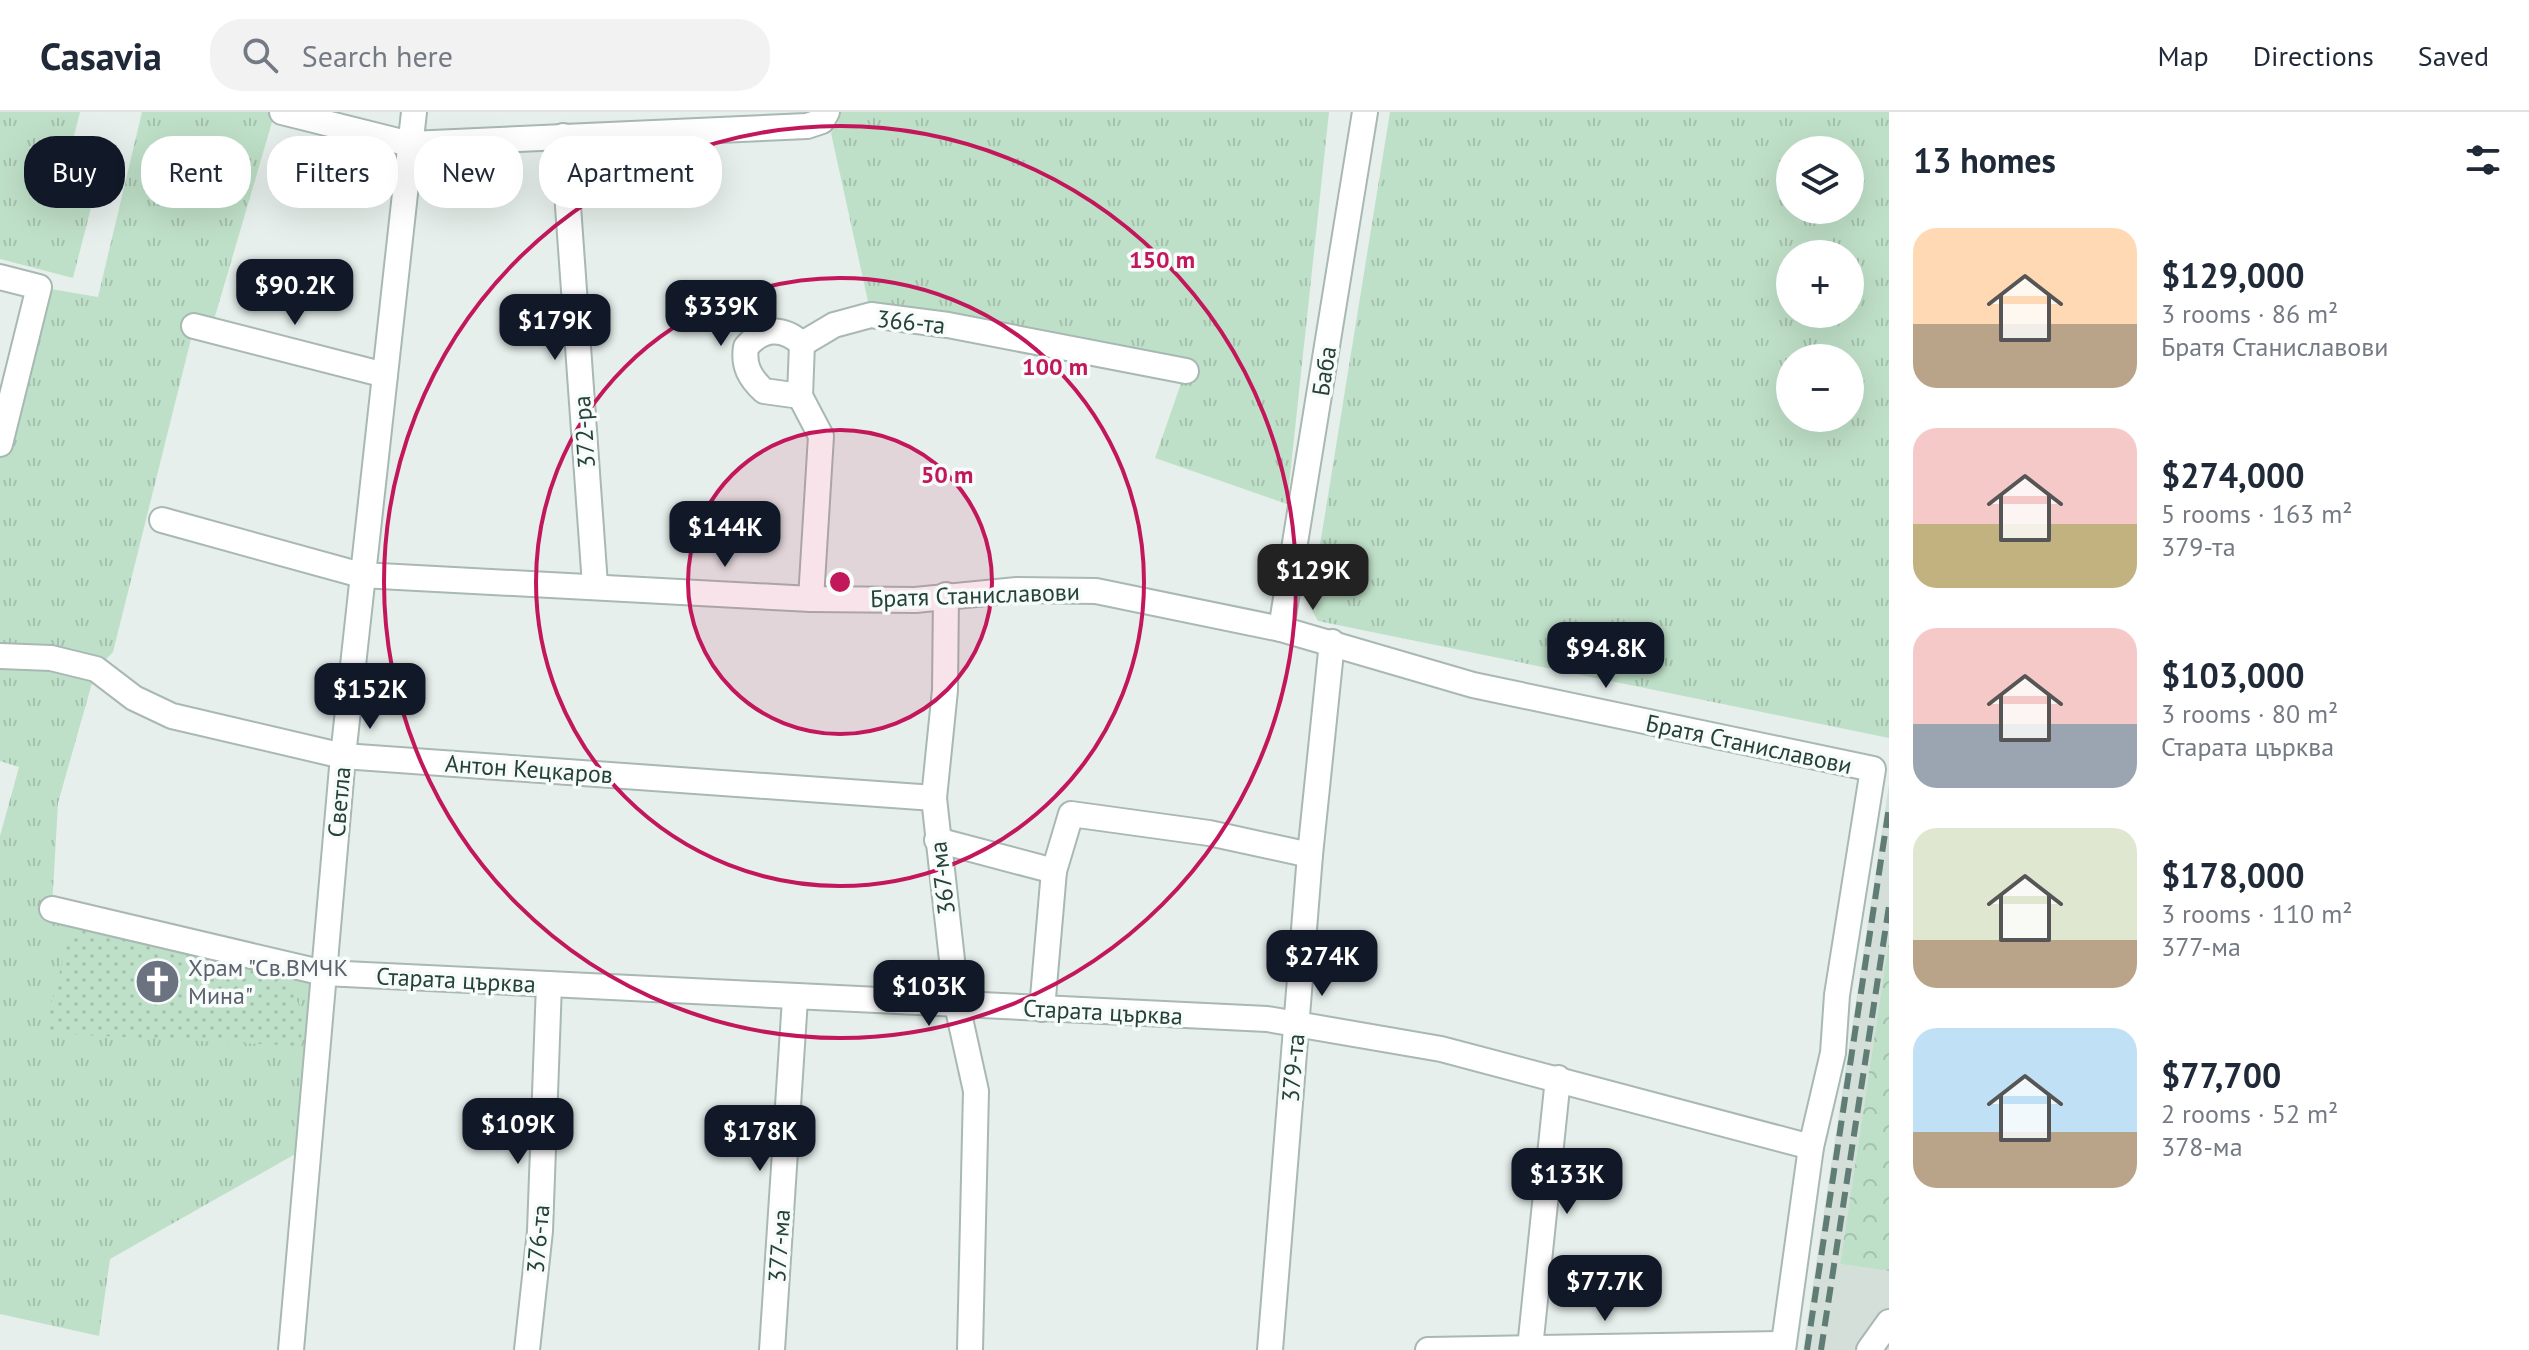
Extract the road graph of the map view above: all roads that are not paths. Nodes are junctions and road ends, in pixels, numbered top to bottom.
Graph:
1 (282, 112) edge
2 (414, 112) edge
3 (827, 112) edge
4 (1365, 112) edge
5 (563, 136) edge
6 (539, 137) edge
7 (410, 144) junction
8 (568, 208) edge
9 (0, 277) edge
10 (194, 326) dead end
11 (802, 344) junction
12 (1186, 371) dead end
13 (385, 375) junction
14 (800, 396) junction
15 (0, 444) edge
16 (162, 520) dead end
17 (361, 575) junction
18 (595, 585) junction
19 (946, 595) junction
20 (811, 599) junction
21 (1281, 629) junction
22 (1332, 642) junction
23 (0, 656) edge
24 (343, 756) junction
25 (934, 798) junction
26 (937, 840) junction
27 (1310, 855) junction
28 (1054, 871) junction
29 (52, 909) dead end
30 (324, 973) junction
31 (549, 984) junction
32 (795, 999) junction
33 (957, 1005) junction
34 (1042, 1009) junction
35 (1296, 1025) junction
36 (1558, 1078) junction
37 (1811, 1147) junction
38 (1889, 1322) edge
39 (1783, 1347) edge
40 (1530, 1348) edge
41 (291, 1350) edge
42 (527, 1350) edge
43 (772, 1350) edge
44 (970, 1350) edge
45 (1270, 1350) edge
46 (1428, 1350) edge
47 (1481, 1350) edge
48 (1869, 1350) edge

1 - 7 street
2 - 7 street, Светла
3 - 5 street
4 - 21 street, Баба
6 - 7 street
7 - 13 street, Светла
8 - 18 street, 372-ра
9 - 15 street
10 - 13 street
11 - 12 street, 366-та
11 - 14 street
11 - 14 street
13 - 17 street, Светла
14 - 20 street
16 - 17 street, Братя Станиславови
17 - 18 street, Братя Станиславови
17 - 24 street, Светла
18 - 20 street, Братя Станиславови
19 - 20 street, Братя Станиславови
19 - 21 street, Братя Станиславови
19 - 25 street, 367-ма
21 - 22 street, Братя Станиславови
22 - 27 street, 379-та
22 - 37 street, Братя Станиславови
23 - 24 street, Антон Кецкаров
24 - 25 street, Антон Кецкаров
24 - 30 street, Светла
25 - 26 street, 367-ма
26 - 28 street
26 - 33 street, 367-ма
27 - 28 street
27 - 35 street, 379-та
28 - 34 street
29 - 30 street, Старата църква
30 - 31 street, Старата църква
30 - 41 street, Светла
31 - 32 street, Старата църква
31 - 42 street, 376-та
32 - 33 street, Старата църква
32 - 43 street, 377-ма
33 - 34 street, Старата църква
33 - 44 street, 367-ма
34 - 35 street, Старата църква
35 - 36 street, Старата църква
35 - 45 street, 379-та
36 - 37 street, Старата църква
36 - 40 street
37 - 39 street
38 - 48 street
39 - 40 street
40 - 47 street
46 - 47 street

